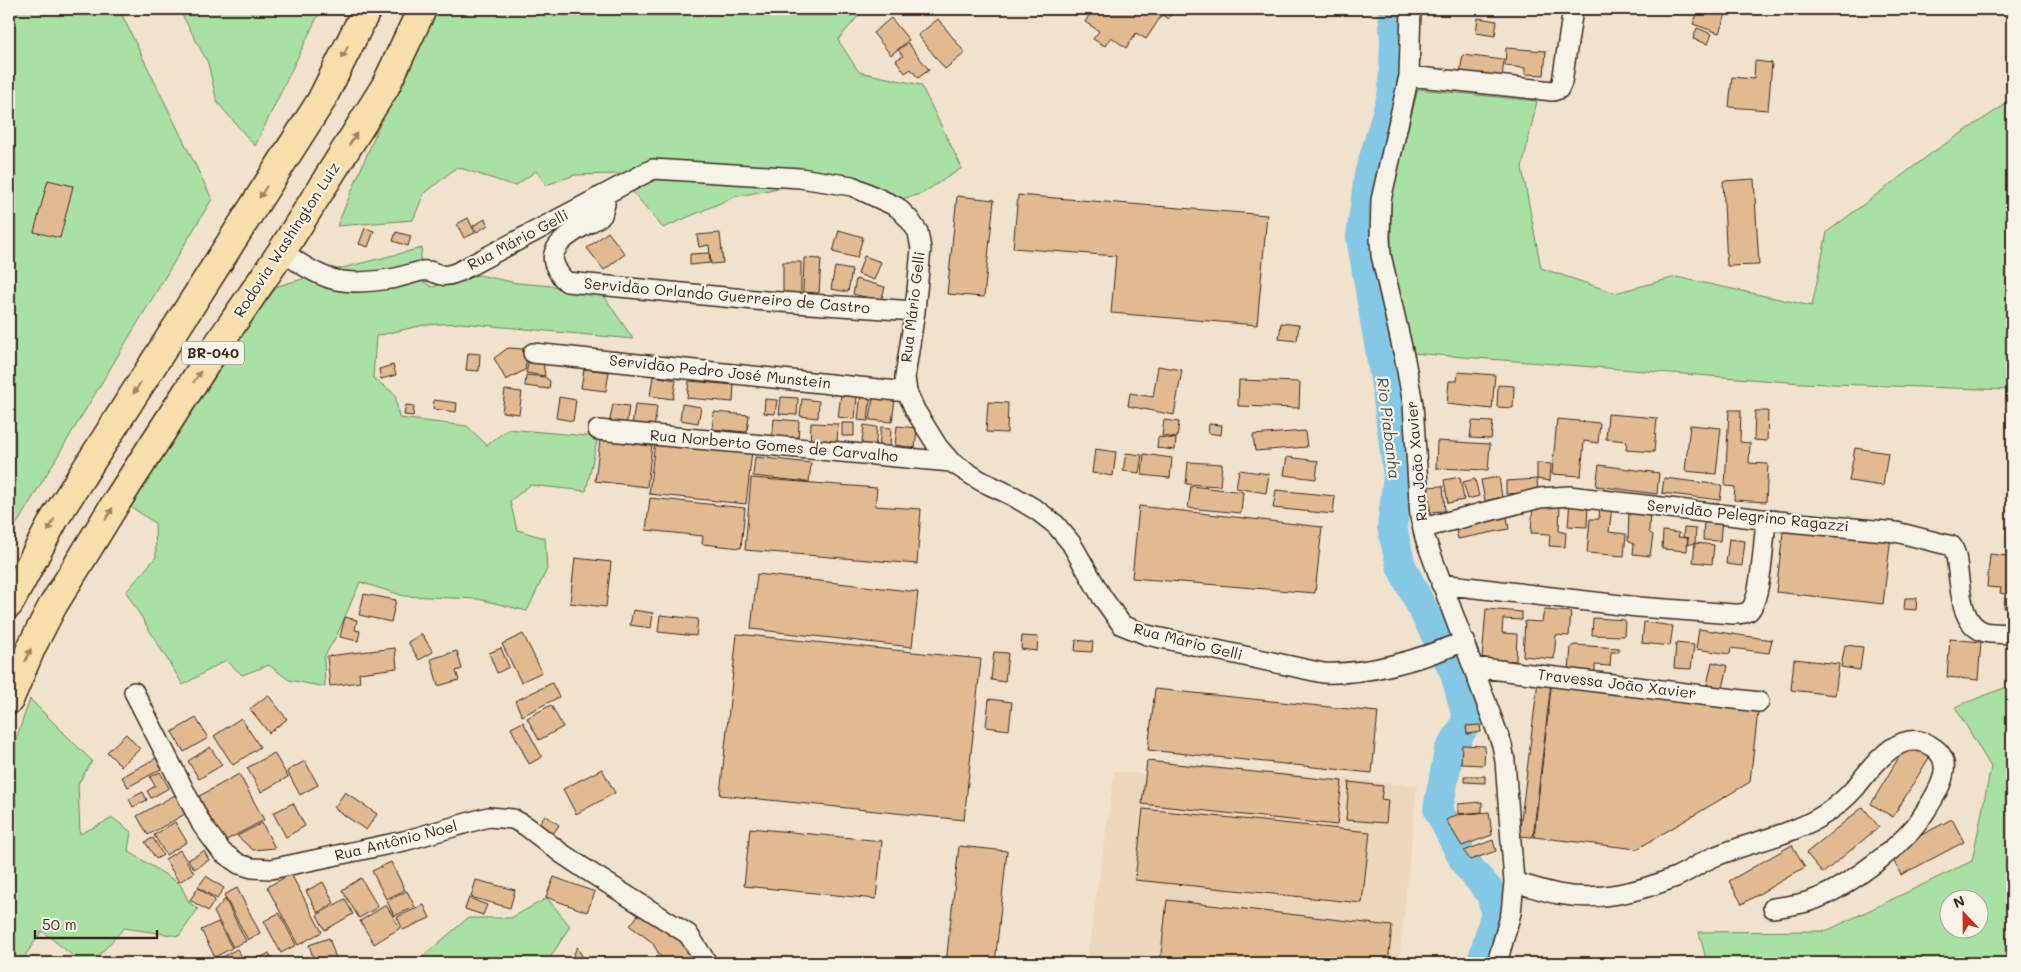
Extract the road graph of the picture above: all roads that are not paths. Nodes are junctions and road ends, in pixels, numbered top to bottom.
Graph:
1 (367, 9) edge
2 (422, 9) edge
3 (1411, 9) edge
4 (1573, 9) edge
5 (1408, 76) junction
6 (597, 198) junction
7 (282, 251) junction
8 (915, 311) junction
9 (533, 353) dead end
10 (907, 392) junction
11 (598, 430) dead end
12 (951, 462) junction
13 (1766, 520) junction
14 (1422, 528) junction
15 (1441, 584) junction
16 (9, 604) edge
17 (2012, 634) edge
18 (1458, 644) junction
19 (1474, 667) junction
20 (134, 692) dead end
21 (9, 700) edge
22 (1760, 702) dead end
23 (1514, 882) junction
24 (1773, 908) dead end
25 (707, 963) edge
26 (1497, 963) edge

1 -> 16 highway, BR-040
7 -> 2 highway, Rodovia Washington Luiz / BR-040
3 - 5 street, Rua João Xavier
4 - 5 street
5 - 14 street, Rua João Xavier
6 - 7 street, Rua Mário Gelli
6 - 8 street, Rua Mário Gelli
6 - 8 street, Servidão Orlando Guerreiro de Castro
21 -> 7 highway, Rodovia Washington Luiz / BR-040
8 - 10 street, Rua Mário Gelli
9 - 10 street, Servidão Pedro José Munstein
10 - 12 street, Rua Mário Gelli
11 - 12 street, Rua Norberto Gomes de Carvalho
12 - 18 street, Rua Mário Gelli
13 - 14 street, Servidão Pelegrino Ragazzi
13 - 15 street
13 - 17 street, Servidão Pelegrino Ragazzi
14 - 15 street, Rua João Xavier
15 - 18 street, Rua João Xavier
18 - 19 street, Rua João Xavier
19 - 22 street, Travessa João Xavier
19 - 23 street, Rua João Xavier
20 - 25 street, Rua Antônio Noel
23 - 24 street
23 - 26 street, Rua João Xavier

